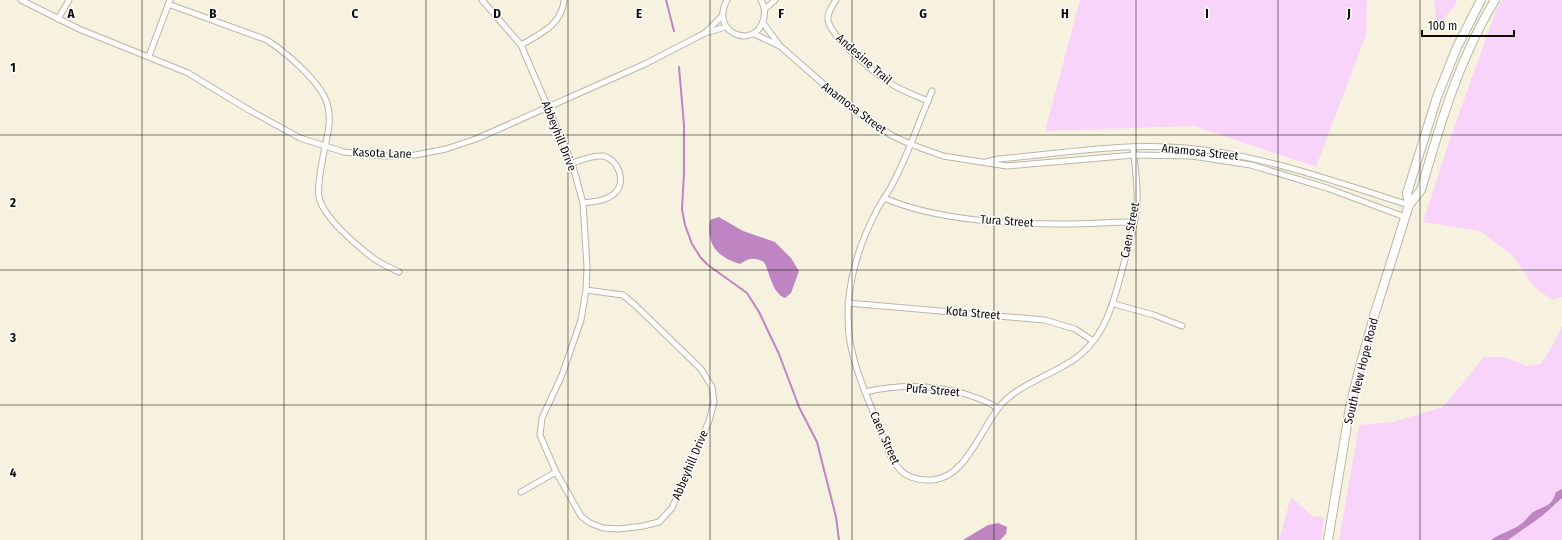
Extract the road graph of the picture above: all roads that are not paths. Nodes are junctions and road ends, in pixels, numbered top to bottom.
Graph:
1 (21, 0) edge
2 (69, 0) edge
3 (482, 0) edge
4 (564, 0) edge
5 (727, 0) edge
6 (761, 0) edge
7 (775, 0) edge
8 (836, 0) edge
9 (1481, 0) edge
10 (1495, 0) edge
11 (169, 2) edge
12 (765, 9) junction
13 (722, 16) junction
14 (58, 19) junction
15 (763, 23) junction
16 (726, 27) junction
17 (705, 33) junction
18 (754, 34) junction
19 (521, 45) junction
20 (780, 46) junction
21 (149, 56) junction
22 (932, 91) dead end
23 (928, 101) junction
24 (549, 107) junction
25 (910, 144) junction
26 (325, 147) junction
27 (1133, 147) junction
28 (1134, 155) junction
29 (572, 162) junction
30 (985, 162) junction
31 (884, 198) junction
32 (582, 203) junction
33 (1409, 205) junction
34 (1405, 217) junction
35 (1134, 222) junction
36 (399, 272) dead end
37 (586, 290) junction
38 (848, 303) junction
39 (1114, 304) junction
40 (1182, 326) dead end
41 (1093, 341) junction
42 (865, 392) junction
43 (998, 408) junction
44 (556, 472) junction
45 (521, 492) dead end
46 (1328, 540) edge

1 - 14 street, Kasota Lane
2 - 14 street
3 - 19 street, Abbeyhill Drive
4 - 19 street
5 - 13 street, Kasota Lane
6 - 12 street
7 - 12 street
8 - 23 street, Andesine Trail
9 - 33 main road, South New Hope Road
10 - 33 main road, South New Hope Road
11 - 21 street
11 - 26 street
12 - 15 street
13 - 16 street
13 - 17 street, Kasota Lane
14 - 21 street, Kasota Lane
15 - 18 street
15 - 20 street, Anamosa Street
16 - 17 street, Kasota Lane
16 - 18 street
17 - 24 street, Kasota Lane
18 - 20 street, Anamosa Street
19 - 24 street, Abbeyhill Drive
20 - 25 street, Anamosa Street
21 - 26 street, Kasota Lane
22 - 23 street, Caen Street
23 - 25 street, Caen Street
24 - 26 street, Kasota Lane
24 - 29 street, Abbeyhill Drive
25 - 30 street, Anamosa Street
25 - 31 street, Caen Street
26 - 36 street
27 - 28 street, Caen Street
27 - 30 street, Anamosa Street
27 - 33 street, Anamosa Street
28 - 30 street, Anamosa Street
28 - 34 street, Anamosa Street
28 - 35 street, Caen Street
29 - 32 street, Abbeyhill Drive
29 - 32 street
31 - 35 street, Tura Street
31 - 38 street, Caen Street
32 - 37 street, Abbeyhill Drive
33 - 34 main road, South New Hope Road
34 - 46 main road, South New Hope Road
35 - 39 street, Caen Street
37 - 44 street, Abbeyhill Drive
37 - 44 street, Abbeyhill Drive
38 - 41 street, Kota Street
38 - 42 street, Caen Street
39 - 40 street
39 - 41 street, Caen Street
41 - 43 street, Caen Street
42 - 43 street, Pufa Street
42 - 43 street, Caen Street
44 - 45 street

